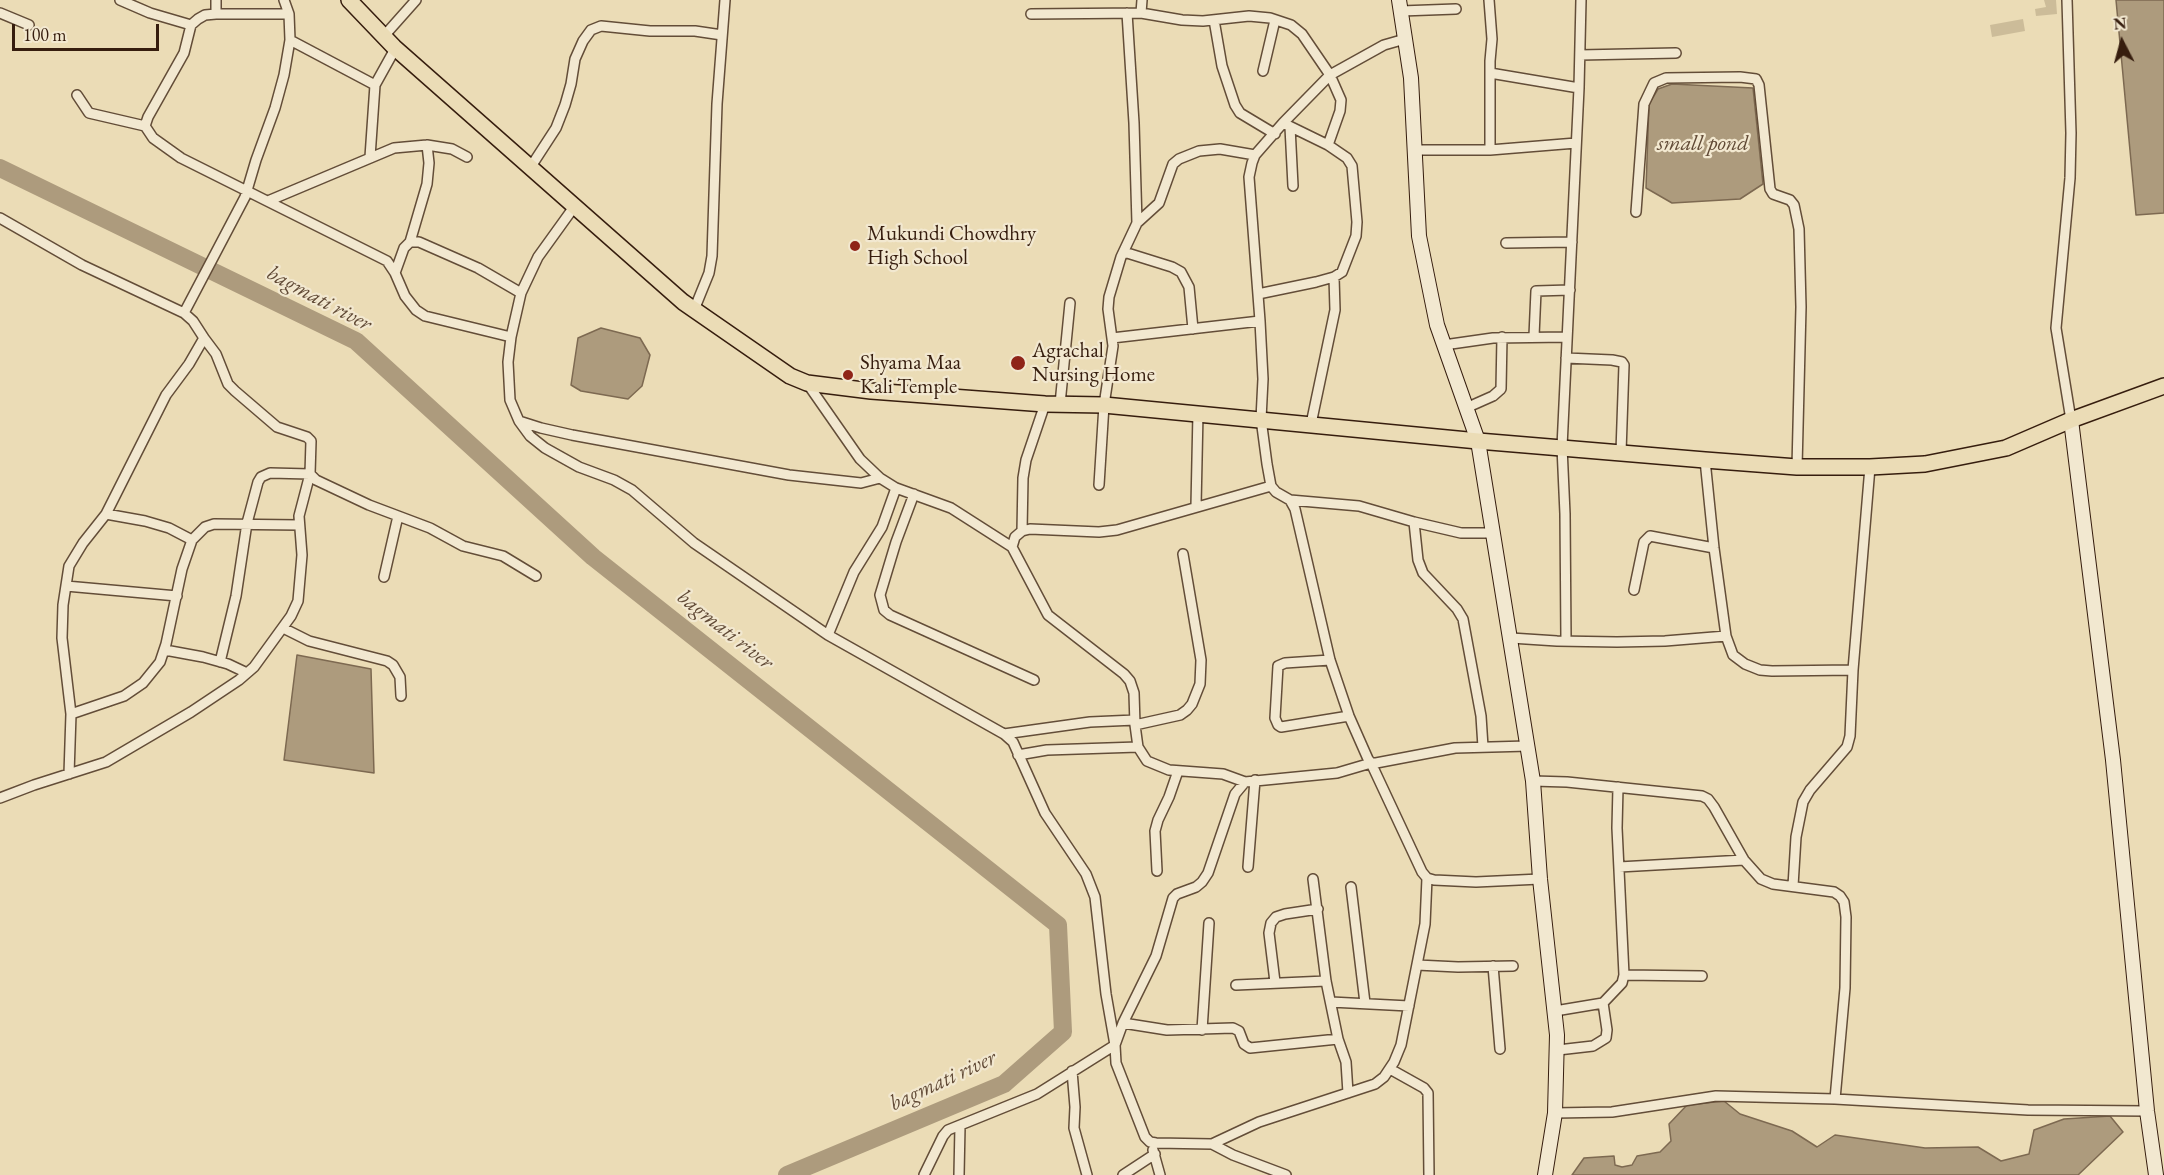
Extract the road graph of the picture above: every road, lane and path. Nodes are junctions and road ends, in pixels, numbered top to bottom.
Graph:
1 (120, 0) edge
2 (216, 0) edge
3 (285, 0) edge
4 (349, 0) edge
5 (416, 0) edge
6 (725, 0) edge
7 (1142, 0) edge
8 (1489, 0) edge
9 (1581, 0) edge
10 (2067, 0) edge
11 (1400, 6) edge
12 (1456, 9) dead end
13 (0, 13) edge
14 (1127, 13) junction
15 (216, 14) junction
16 (289, 14) junction
17 (1031, 14) dead end
18 (1141, 14) junction
19 (1214, 20) junction
20 (1275, 20) junction
21 (28, 25) dead end
22 (192, 25) junction
23 (722, 35) junction
24 (384, 36) junction
25 (1405, 39) junction
26 (291, 40) junction
27 (395, 49) junction
28 (1676, 53) dead end
29 (1580, 55) junction
30 (1263, 71) dead end
31 (1490, 74) junction
32 (1330, 75) junction
33 (375, 85) junction
34 (1579, 88) junction
35 (77, 95) dead end
36 (1287, 125) junction
37 (145, 126) junction
38 (1275, 134) junction
39 (1576, 143) junction
40 (427, 145) junction
41 (1328, 146) junction
42 (1415, 150) junction
43 (1490, 150) junction
44 (1255, 155) junction
45 (370, 157) junction
46 (467, 157) dead end
47 (530, 168) junction
48 (1293, 186) dead end
49 (246, 194) junction
50 (268, 201) junction
51 (574, 207) junction
52 (1636, 212) dead end
53 (0, 218) edge
54 (1137, 223) junction
55 (411, 242) junction
56 (1572, 242) junction
57 (1506, 243) dead end
58 (1124, 252) junction
59 (395, 273) junction
60 (1334, 277) junction
61 (1570, 290) junction
62 (521, 293) junction
63 (1258, 294) junction
64 (1070, 303) dead end
65 (694, 310) junction
66 (184, 313) junction
67 (1260, 321) junction
68 (1193, 329) junction
69 (1534, 336) junction
70 (511, 337) junction
71 (1567, 337) junction
72 (204, 338) junction
73 (1112, 338) junction
74 (1503, 338) junction
75 (1443, 345) junction
76 (1566, 358) junction
77 (807, 383) junction
78 (2164, 386) edge
79 (1053, 404) junction
80 (1104, 405) junction
81 (1467, 408) junction
82 (1197, 413) junction
83 (1261, 419) junction
84 (519, 420) junction
85 (2071, 420) junction
86 (1311, 424) junction
87 (1478, 441) junction
88 (1562, 447) junction
89 (1621, 452) junction
90 (1705, 460) junction
91 (1797, 467) junction
92 (1870, 467) junction
93 (310, 474) junction
94 (880, 478) junction
95 (1099, 484) dead end
96 (1271, 486) junction
97 (896, 488) junction
98 (914, 494) junction
99 (1290, 500) junction
100 (1196, 506) junction
101 (106, 514) junction
102 (398, 516) junction
103 (1414, 522) junction
104 (247, 523) junction
105 (299, 525) junction
106 (1022, 531) junction
107 (1493, 533) junction
108 (192, 540) junction
109 (1012, 547) junction
110 (1714, 548) junction
111 (1183, 554) dead end
112 (536, 576) dead end
113 (384, 577) dead end
114 (66, 585) junction
115 (1634, 590) dead end
116 (177, 596) junction
117 (283, 628) junction
118 (828, 636) junction
119 (1726, 636) junction
120 (1511, 638) junction
121 (1566, 640) junction
122 (165, 650) junction
123 (1330, 660) junction
124 (220, 662) junction
125 (1853, 670) junction
126 (247, 673) junction
127 (1034, 680) dead end
128 (401, 696) dead end
129 (71, 714) junction
130 (1349, 716) junction
131 (1135, 722) junction
132 (1004, 734) junction
133 (1527, 746) junction
134 (1138, 747) junction
135 (1483, 747) junction
136 (1018, 755) junction
137 (1371, 763) junction
138 (1178, 771) junction
139 (69, 774) junction
140 (1250, 781) junction
141 (1533, 782) junction
142 (1618, 787) junction
143 (0, 798) edge
144 (1744, 860) junction
145 (1248, 867) dead end
146 (1619, 867) junction
147 (1157, 871) dead end
148 (1427, 878) junction
149 (1313, 879) dead end
150 (1540, 879) junction
151 (1793, 886) junction
152 (1351, 887) dead end
153 (1318, 909) junction
154 (1209, 923) dead end
155 (1417, 965) junction
156 (1493, 966) junction
157 (1513, 966) dead end
158 (1624, 975) junction
159 (1702, 976) dead end
160 (1326, 981) junction
161 (1275, 982) junction
162 (1236, 985) dead end
163 (1331, 1002) junction
164 (1365, 1003) junction
165 (1603, 1003) junction
166 (1409, 1006) junction
167 (1555, 1011) junction
168 (1123, 1023) junction
169 (1202, 1030) junction
170 (1338, 1039) junction
171 (1115, 1045) junction
172 (1500, 1049) dead end
173 (1558, 1050) junction
174 (1390, 1069) junction
175 (1072, 1071) junction
176 (1348, 1093) junction
177 (1835, 1099) junction
178 (2147, 1112) junction
179 (1555, 1113) junction
180 (960, 1126) junction
181 (1150, 1142) junction
182 (1212, 1144) junction
183 (1155, 1154) junction
184 (924, 1175) edge
185 (960, 1175) edge
186 (1087, 1175) edge
187 (1123, 1175) edge
188 (1160, 1175) edge
189 (1286, 1175) edge
190 (1429, 1175) edge
191 (1545, 1175) edge
192 (2156, 1175) edge

1 - 22 street
2 - 15 street
3 - 16 street
4 - 24 main road
5 - 24 street
6 - 23 street
7 - 18 street
8 - 31 street
9 - 29 street
10 - 85 street
11 - 12 street
11 - 25 street
13 - 21 street
14 - 17 street
14 - 18 street
14 - 54 street
15 - 16 street
15 - 22 street
16 - 26 street
18 - 19 street
19 - 20 street
19 - 38 street
20 - 30 street
20 - 32 street
22 - 37 street
23 - 47 street
23 - 65 street
24 - 27 main road
25 - 32 street
25 - 42 street
26 - 33 street
26 - 49 street
27 - 33 street
27 - 47 main road
28 - 29 street
29 - 34 street
31 - 34 street
31 - 43 street
32 - 36 street
32 - 41 street
33 - 45 street
34 - 39 street
35 - 37 street
36 - 38 street
36 - 41 street
36 - 48 street
37 - 49 street
38 - 44 street
39 - 43 street
39 - 56 street
40 - 45 street
40 - 46 street
40 - 55 street
41 - 60 street
42 - 43 street
42 - 75 street
44 - 54 street
44 - 63 street
45 - 50 street
47 - 51 main road
49 - 50 street
49 - 66 street
50 - 59 street
51 - 62 street
51 - 65 main road
52 - 91 street
53 - 66 street
54 - 58 street
55 - 59 street
55 - 62 street
56 - 57 street
56 - 61 street
58 - 68 street
58 - 73 street
59 - 70 street
60 - 63 street
60 - 86 street
61 - 69 street
61 - 71 street
62 - 70 street
63 - 67 street
64 - 79 street
65 - 77 main road
66 - 72 street
67 - 68 street
67 - 83 street
68 - 73 street
69 - 71 street
69 - 74 street
70 - 84 street
71 - 76 street
72 - 93 street
72 - 101 street
73 - 80 street
74 - 75 street
74 - 81 street
75 - 81 street
76 - 88 street
76 - 89 street
77 - 79 main road
77 - 94 street
78 - 85 main road
79 - 80 main road
79 - 106 street
80 - 82 main road
80 - 95 street
81 - 87 street
82 - 83 main road
82 - 100 street
83 - 86 main road
83 - 96 street
84 - 94 street
84 - 118 street
85 - 92 main road
85 - 178 street
86 - 87 main road
87 - 88 main road
87 - 107 street
88 - 89 main road
88 - 121 street
89 - 90 main road
90 - 91 main road
90 - 110 street
91 - 92 main road
92 - 125 street
93 - 102 street
93 - 104 street
93 - 105 street
94 - 97 street
96 - 99 street
96 - 100 street
97 - 98 street
97 - 118 street
98 - 109 street
98 - 127 street
99 - 103 street
99 - 123 street
100 - 106 street
101 - 108 street
101 - 114 street
102 - 112 street
102 - 113 street
103 - 107 street
103 - 135 street
104 - 105 street
104 - 108 street
104 - 124 street
105 - 117 street
106 - 109 street
107 - 120 street
108 - 116 street
109 - 131 street
110 - 115 street
110 - 119 street
111 - 131 street
114 - 116 street
114 - 129 street
116 - 122 street
117 - 126 street
117 - 128 street
118 - 132 street
119 - 121 street
119 - 125 street
120 - 121 street
120 - 133 street
122 - 124 street
122 - 129 street
123 - 130 street
123 - 130 street
124 - 126 street
125 - 151 street
126 - 139 street
129 - 139 street
130 - 137 street
131 - 132 street
131 - 134 street
132 - 136 street
133 - 135 street
133 - 141 street
134 - 136 street
134 - 138 street
135 - 137 street
136 - 171 street
137 - 140 street
137 - 148 street
138 - 140 street
138 - 147 street
139 - 143 street
140 - 145 street
140 - 168 street
141 - 142 street
141 - 150 street
142 - 144 street
142 - 146 street
144 - 146 street
144 - 151 street
146 - 158 street
148 - 150 street
148 - 155 street
149 - 153 street
150 - 167 street
151 - 177 street
152 - 164 street
153 - 160 street
153 - 161 street
154 - 169 street
155 - 156 street
155 - 166 street
156 - 157 street
156 - 172 street
158 - 159 street
158 - 165 street
160 - 161 street
160 - 163 street
161 - 162 street
163 - 164 street
163 - 170 street
164 - 166 street
165 - 167 street
165 - 173 street
166 - 174 street
167 - 173 street
168 - 169 street
168 - 171 street
169 - 170 street
170 - 176 street
171 - 175 street
171 - 181 street
173 - 179 street
174 - 176 street
174 - 190 street
175 - 180 street
175 - 186 street
176 - 182 street
177 - 178 street
177 - 179 street
178 - 192 street
179 - 191 street
180 - 184 street
180 - 185 street
181 - 182 street
181 - 183 street
182 - 189 street
183 - 187 street
183 - 188 street

